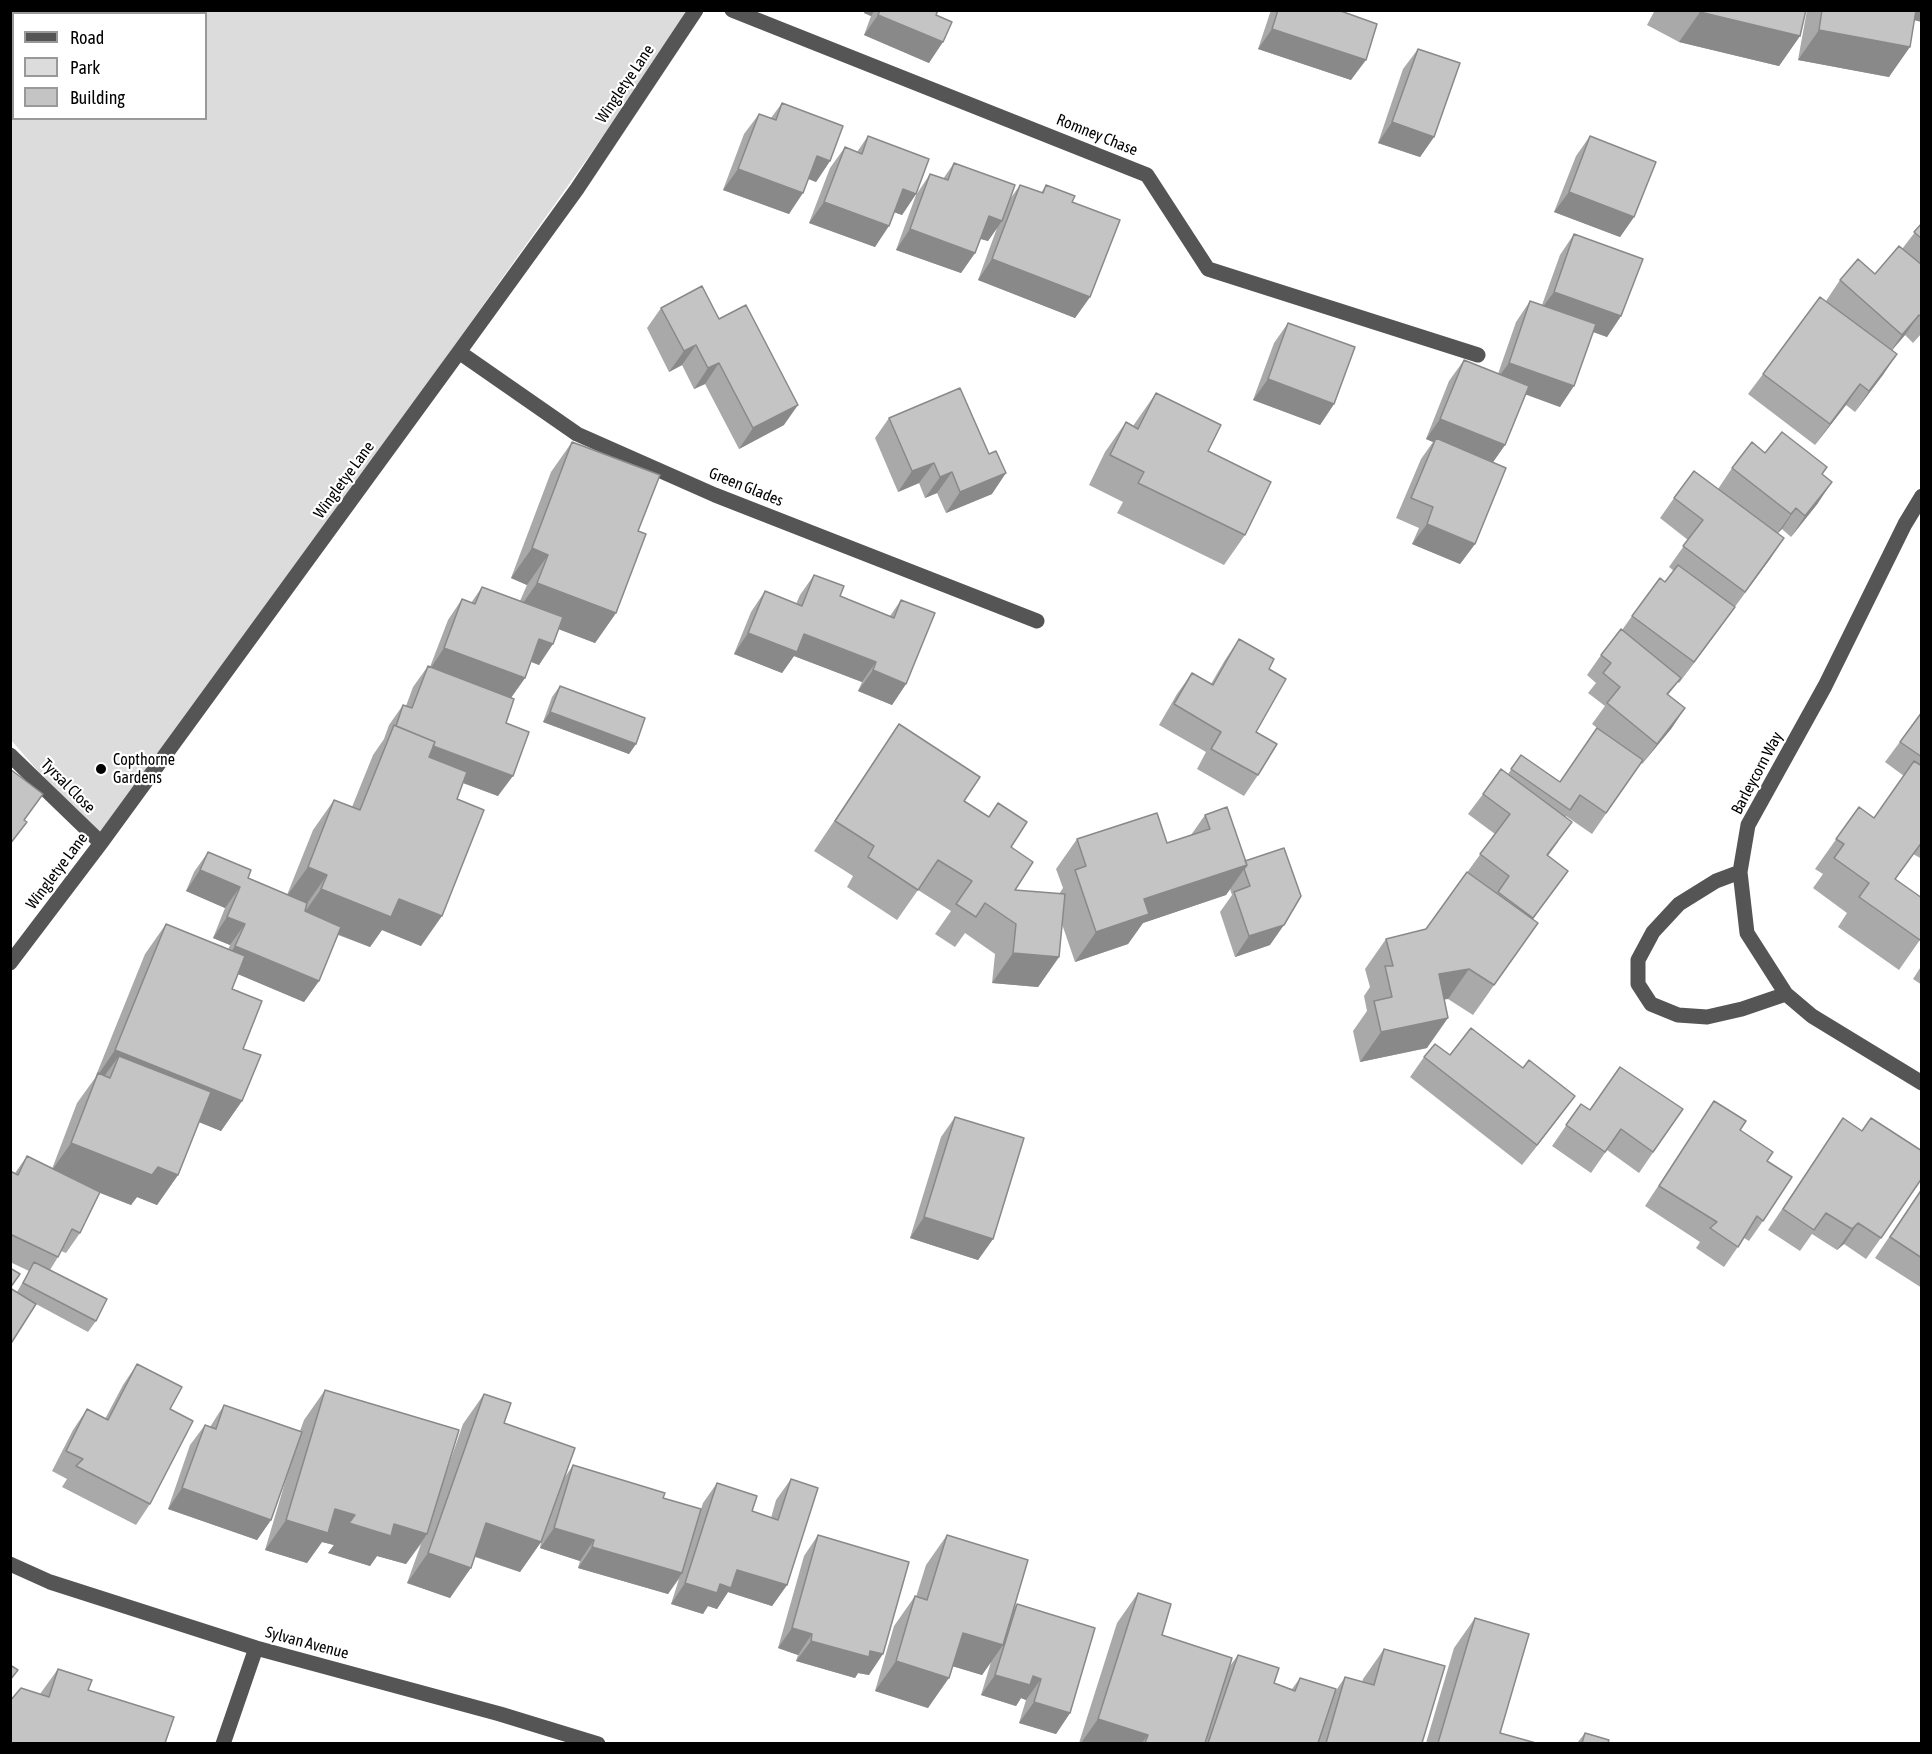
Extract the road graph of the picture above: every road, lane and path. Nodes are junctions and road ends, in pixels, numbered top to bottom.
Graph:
1 (696, 10) edge
2 (732, 10) edge
3 (459, 352) junction
4 (1478, 355) dead end
5 (1922, 496) edge
6 (1037, 621) dead end
7 (10, 755) edge
8 (101, 843) junction
9 (1740, 872) junction
10 (10, 963) edge
11 (1786, 994) junction
12 (1922, 1083) edge
13 (10, 1564) edge
14 (256, 1648) junction
15 (223, 1743) edge
16 (598, 1743) edge

1 - 3 street, Wingletye Lane
2 - 4 street, Romney Chase
3 - 6 street, Green Glades
3 - 8 street, Wingletye Lane
5 - 9 street, Barleycorn Way
7 - 8 street, Tyrsal Close
8 - 10 street, Wingletye Lane
9 - 11 street, Barleycorn Way
9 - 11 street
11 - 12 street, Barleycorn Way
13 - 14 street, Sylvan Avenue
14 - 15 street
14 - 16 street, Sylvan Avenue

